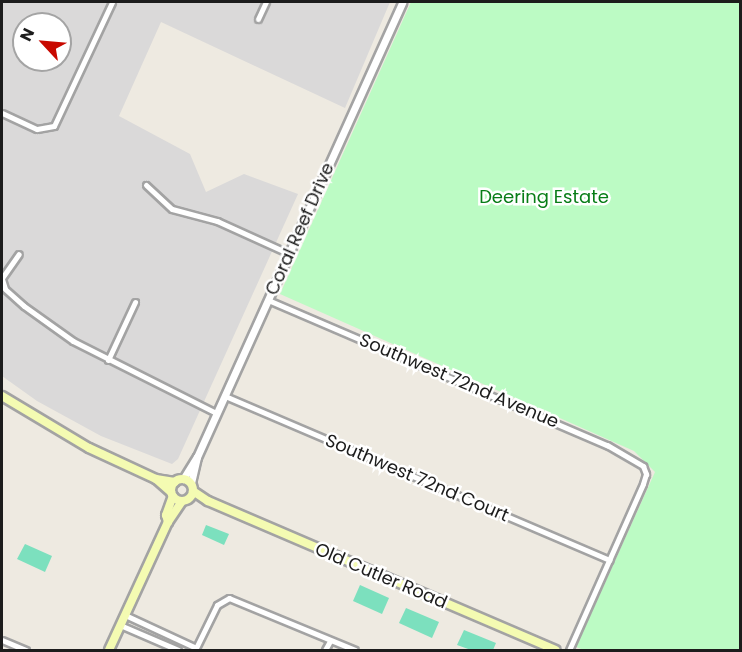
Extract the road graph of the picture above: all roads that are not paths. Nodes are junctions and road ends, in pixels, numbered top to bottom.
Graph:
1 (112, 2) edge
2 (266, 2) edge
3 (402, 2) edge
4 (258, 18) dead end
5 (2, 113) edge
6 (146, 186) dead end
7 (19, 254) dead end
8 (290, 254) junction
9 (2, 279) edge
10 (268, 300) junction
11 (135, 302) dead end
12 (108, 360) junction
13 (2, 396) edge
14 (225, 396) junction
15 (216, 413) junction
16 (197, 457) junction
17 (156, 478) junction
18 (179, 480) junction
19 (192, 487) junction
20 (172, 494) junction
21 (185, 500) junction
22 (208, 501) junction
23 (168, 522) junction
24 (609, 560) junction
25 (125, 615) junction
26 (120, 626) junction
27 (2, 639) edge
28 (330, 641) junction
29 (196, 649) edge
30 (26, 651) edge
31 (109, 651) edge
32 (178, 651) edge
33 (325, 651) edge
34 (355, 651) edge
35 (555, 651) edge
36 (570, 651) edge

1 - 5 street
2 - 4 street
3 - 8 street, Coral Reef Drive
6 - 8 street
7 - 9 street
8 - 10 street, Coral Reef Drive
9 - 12 street
10 - 14 street, Coral Reef Drive
10 - 24 street, Southwest 72nd Avenue
11 - 12 street
12 - 15 street
13 - 17 main road, Old Cutler Road
14 - 15 street, Coral Reef Drive
14 - 24 street, Southwest 72nd Court
15 - 16 street, Coral Reef Drive
16 - 18 street, Coral Reef Drive
16 - 19 street, Coral Reef Drive
17 - 18 main road, Old Cutler Road
17 - 20 main road, Old Cutler Road
18 - 19 main road, Old Cutler Road
18 - 20 main road
19 - 21 main road
19 - 22 main road, Old Cutler Road
20 - 21 main road, Old Cutler Road
20 - 23 main road
21 - 22 main road, Old Cutler Road
21 - 23 main road
22 - 35 main road, Old Cutler Road
23 - 25 main road
24 - 36 street
25 - 26 main road
25 - 29 street
26 - 31 main road
26 - 32 street
27 - 30 street
28 - 29 street
28 - 33 street
28 - 34 street

